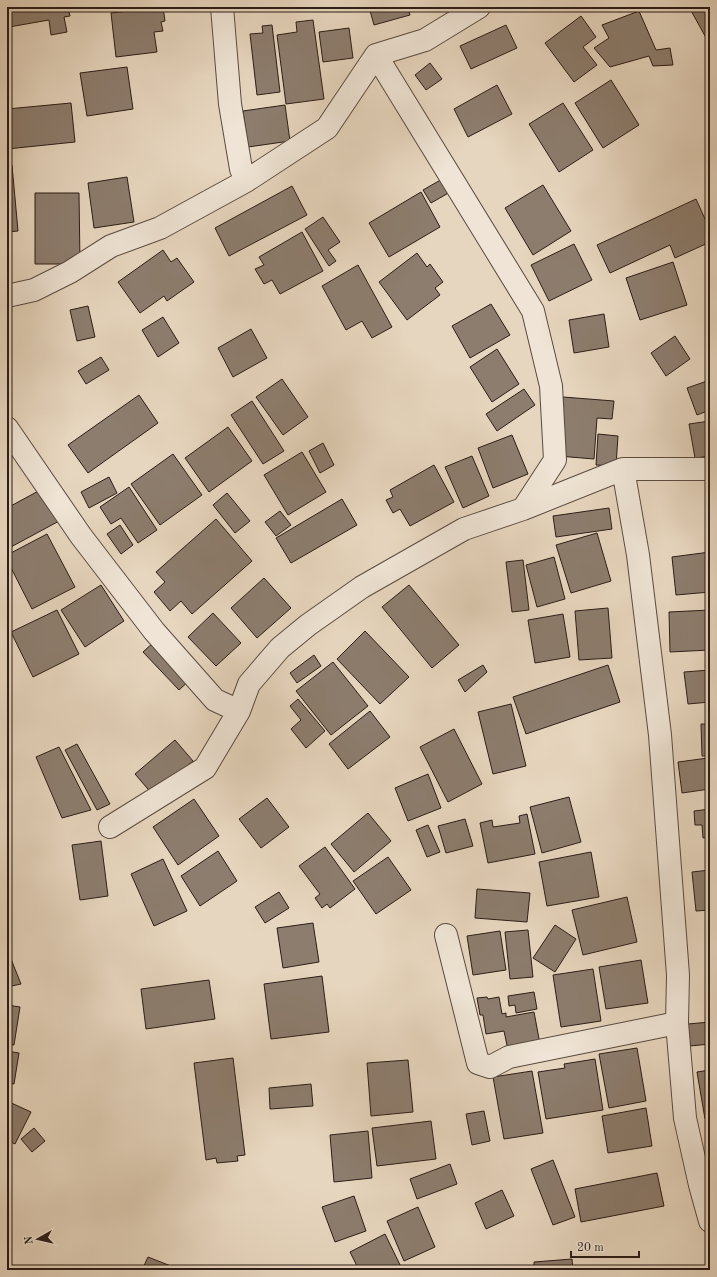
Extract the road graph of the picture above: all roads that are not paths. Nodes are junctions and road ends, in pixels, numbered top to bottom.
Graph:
1 (222, 7) edge
2 (479, 7) edge
3 (376, 55) junction
4 (246, 181) junction
5 (7, 296) edge
6 (7, 428) edge
7 (623, 468) junction
8 (710, 469) edge
9 (523, 509) junction
10 (239, 711) junction
11 (110, 827) dead end
12 (446, 934) dead end
13 (677, 1023) junction
14 (710, 1221) edge

1 - 4 street
2 - 3 street
3 - 4 street
3 - 9 street
4 - 5 street
6 - 10 street
7 - 8 street
7 - 9 street
7 - 13 street
9 - 10 street
10 - 11 street
12 - 13 street
13 - 14 street

